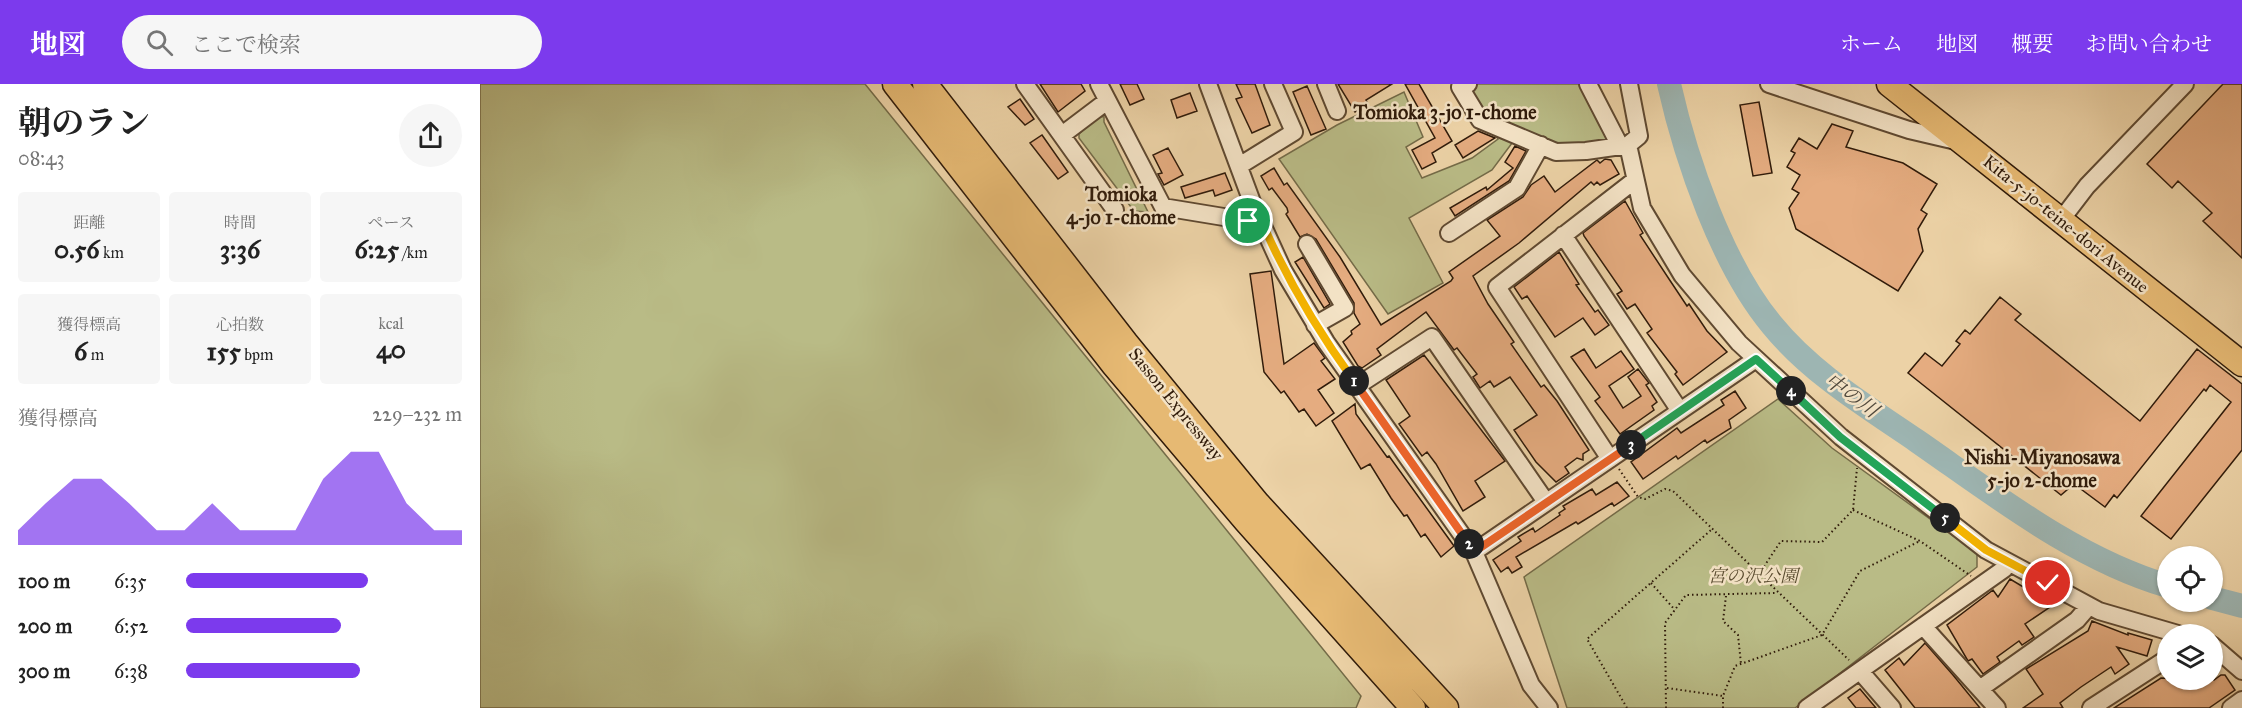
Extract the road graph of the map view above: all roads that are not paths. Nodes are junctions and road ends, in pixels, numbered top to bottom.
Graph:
1 (895, 84) edge
2 (925, 84) edge
3 (1025, 84) edge
4 (1099, 84) edge
5 (1208, 84) edge
6 (1273, 84) edge
7 (1326, 84) edge
8 (1468, 84) edge
9 (1588, 84) edge
10 (1629, 84) edge
11 (1769, 84) edge
12 (1889, 84) edge
13 (1916, 84) edge
14 (2185, 84) edge
15 (1107, 101) junction
16 (1337, 111) dead end
17 (1062, 135) junction
18 (1965, 143) junction
19 (1538, 144) junction
20 (1624, 145) junction
21 (1239, 166) junction
22 (1635, 180) junction
23 (1115, 210) dead end
24 (2065, 214) junction
25 (1261, 220) junction
26 (1449, 233) dead end
27 (1563, 235) junction
28 (1307, 244) dead end
29 (1315, 325) junction
30 (2242, 345) edge
31 (1756, 359) junction
32 (2242, 364) edge
33 (1357, 386) junction
34 (1680, 411) junction
35 (1614, 463) junction
36 (1546, 502) junction
37 (1474, 552) junction
38 (2006, 561) junction
39 (2089, 606) junction
40 (1923, 626) junction
41 (2157, 628) edge
42 (2223, 655) edge
43 (2157, 665) edge
44 (1860, 671) junction
45 (2242, 671) edge
46 (1981, 688) junction
47 (2242, 700) edge
48 (1413, 708) edge
49 (1446, 708) edge
50 (1549, 708) edge
51 (1807, 708) edge
52 (1892, 708) edge
53 (1996, 708) edge
54 (2091, 708) edge
55 (2231, 708) edge

1 - 48 highway, Sasson Expressway
2 - 49 highway, Sasson Expressway
3 - 17 street
4 - 15 street
5 - 21 street
6 - 21 street
7 - 16 street
8 - 19 street
9 - 20 street
10 - 20 street
11 - 18 street
12 - 18 highway, Kita-5-jo-teine-dori Avenue
13 - 24 highway, Kita-5-jo-teine-dori Avenue
14 - 24 street
15 - 17 street
15 - 25 street
17 - 23 street
18 - 24 highway, Kita-5-jo-teine-dori Avenue
19 - 20 street
19 - 26 street
20 - 22 street
21 - 25 street
22 - 27 street
22 - 31 street
24 - 30 highway, Kita-5-jo-teine-dori Avenue
24 - 32 highway, Kita-5-jo-teine-dori Avenue
25 - 29 street
27 - 34 street
27 - 35 street
28 - 29 street
29 - 33 street
31 - 34 street
31 - 38 street
33 - 36 street
33 - 37 street
34 - 35 street
35 - 36 street
36 - 37 street
37 - 50 street
38 - 39 street
38 - 40 street
39 - 41 street
39 - 46 street
40 - 44 street
40 - 46 street
42 - 45 street
43 - 54 street
44 - 51 street
44 - 52 street
46 - 53 street
47 - 55 street

